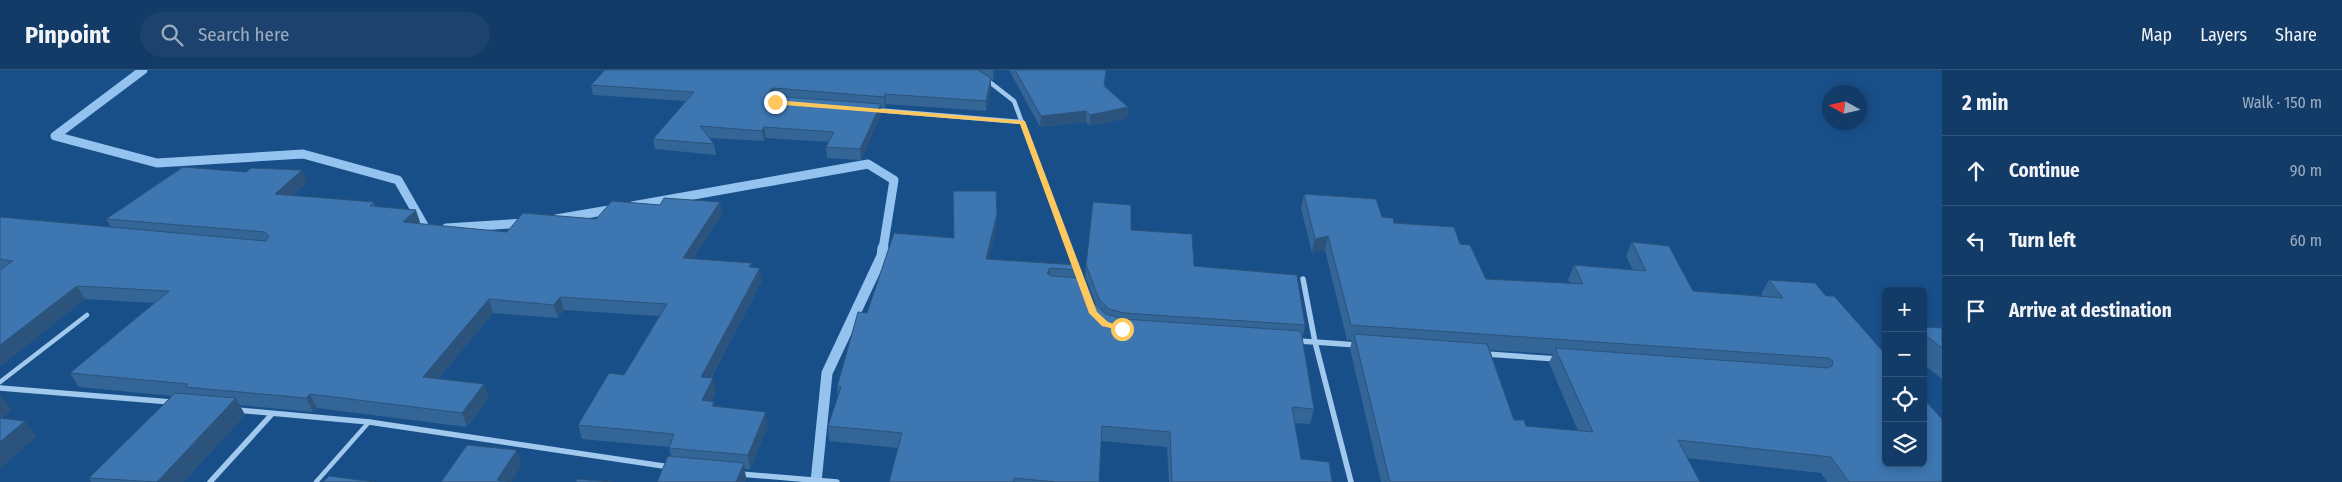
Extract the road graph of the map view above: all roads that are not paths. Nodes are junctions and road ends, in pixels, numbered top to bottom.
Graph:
1 (983, 78) edge
2 (874, 110) edge
3 (1022, 122) junction
4 (1303, 279) dead end
5 (1075, 287) edge
6 (1084, 288) joint
7 (87, 316) dead end
8 (1296, 340) edge
9 (1315, 342) junction
10 (1364, 345) edge
11 (1483, 354) edge
12 (1562, 359) edge
13 (0, 382) edge
14 (0, 388) edge
15 (177, 403) edge
16 (234, 409) edge
17 (272, 414) junction
18 (369, 422) junction
19 (668, 466) junction
20 (678, 468) edge
21 (665, 474) edge
22 (736, 474) edge
23 (210, 482) edge
24 (316, 482) edge
25 (837, 482) edge
26 (1351, 482) edge

1 - 3 street
2 - 3 street
3 - 6 street
4 - 9 street
5 - 6 lane
7 - 13 lane
8 - 9 street
9 - 10 street
9 - 26 street
11 - 12 street
14 - 15 street
16 - 17 street
17 - 18 street
17 - 23 street
18 - 19 street
18 - 24 lane
19 - 20 street
19 - 21 street
22 - 25 street

